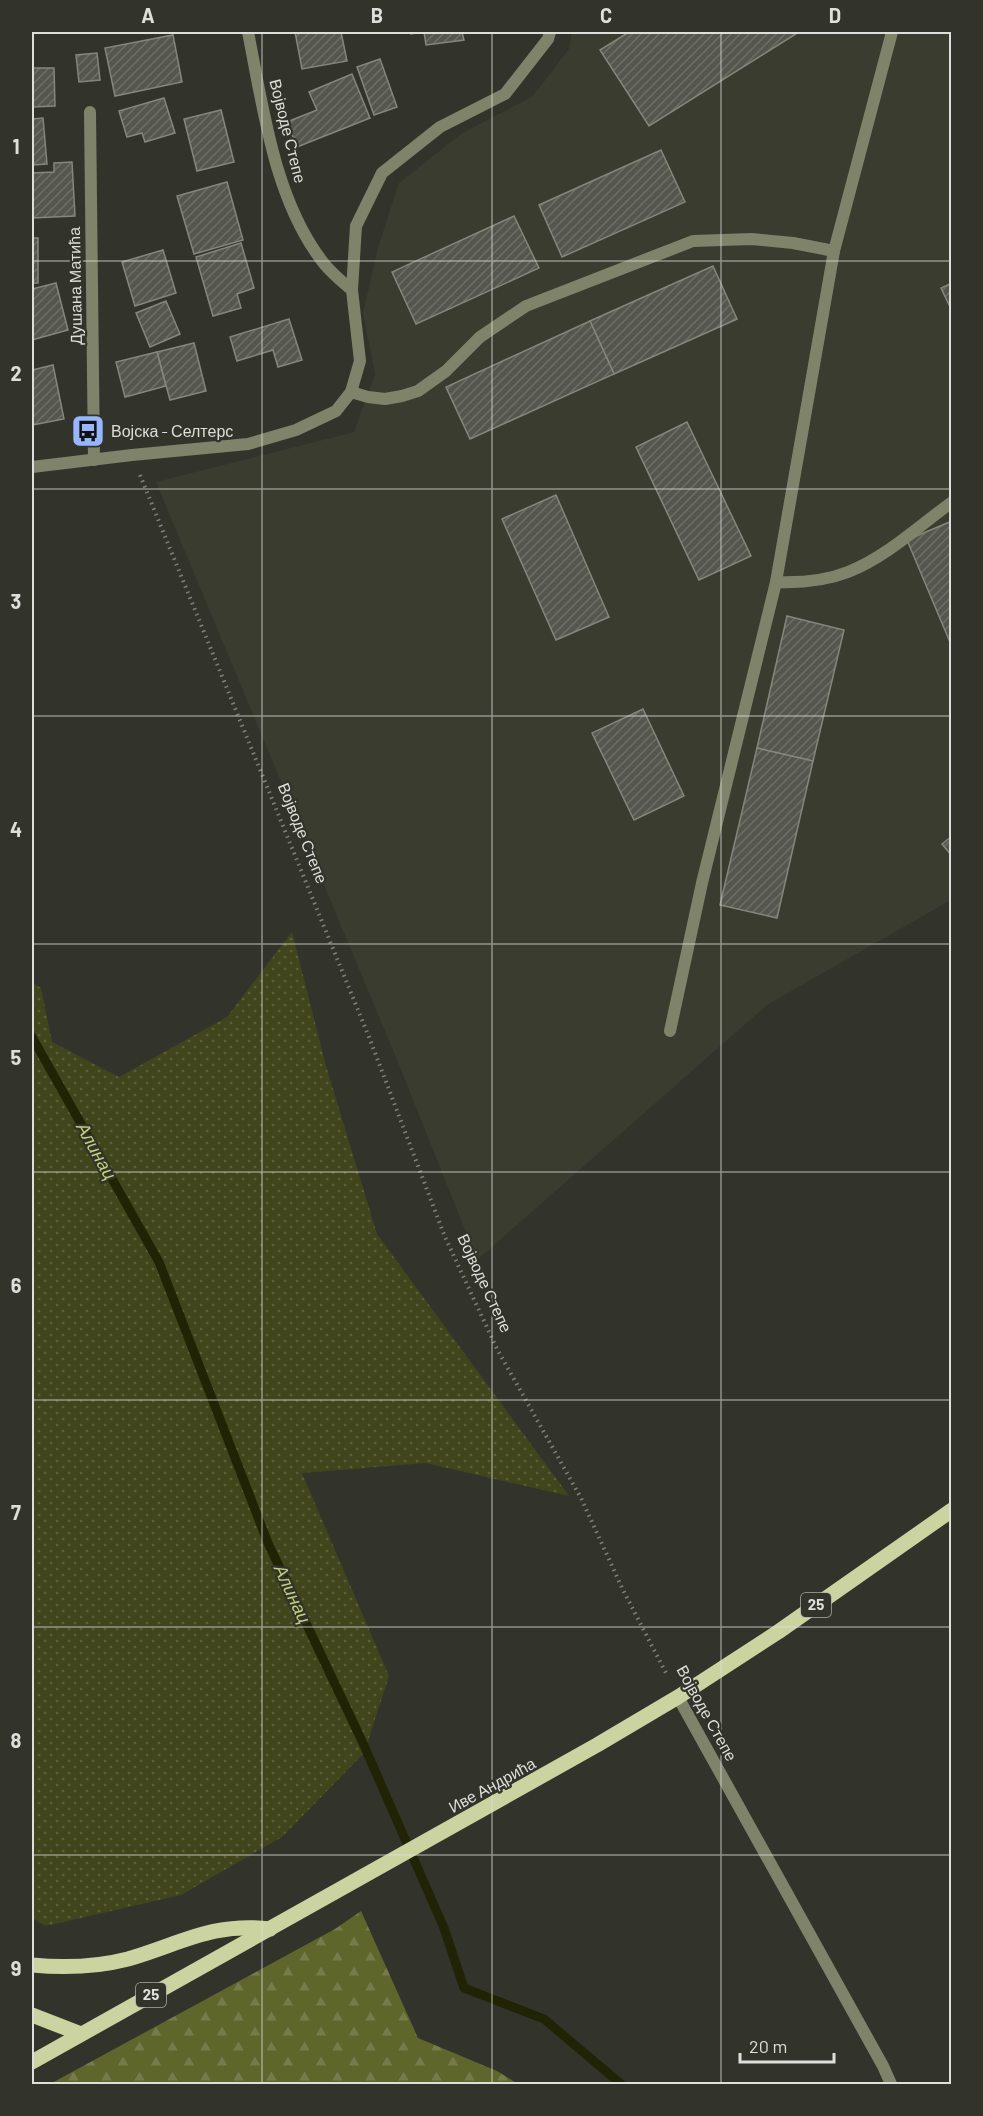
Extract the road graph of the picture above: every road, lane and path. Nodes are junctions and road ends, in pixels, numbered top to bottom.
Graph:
1 (248, 32) edge
2 (550, 32) edge
3 (892, 32) edge
4 (90, 112) dead end
5 (834, 251) junction
6 (351, 290) junction
7 (351, 392) junction
8 (132, 455) junction
9 (94, 460) junction
10 (32, 467) edge
11 (951, 502) edge
12 (776, 582) junction
13 (670, 1031) dead end
14 (951, 1510) edge
15 (678, 1696) junction
16 (270, 1929) junction
17 (32, 1965) edge
18 (32, 2015) edge
19 (81, 2034) junction
20 (32, 2062) edge
21 (891, 2085) edge

1 - 6 street, Војводе Степе
2 - 6 street
3 - 5 street
4 - 9 street, Душана Матића
5 - 7 street
5 - 12 street
6 - 7 street
7 - 8 street
8 - 9 street
8 - 15 path, Војводе Степе
9 - 10 street
11 - 12 street
12 - 13 street
14 - 15 main road, Иве Андрића / 25
15 - 16 main road, Иве Андрића / 25
15 - 21 street, Војводе Степе
16 - 17 main road
16 - 19 main road, Иве Андрића / 25
18 - 19 main road
19 - 20 main road, Иве Андрића / 25

